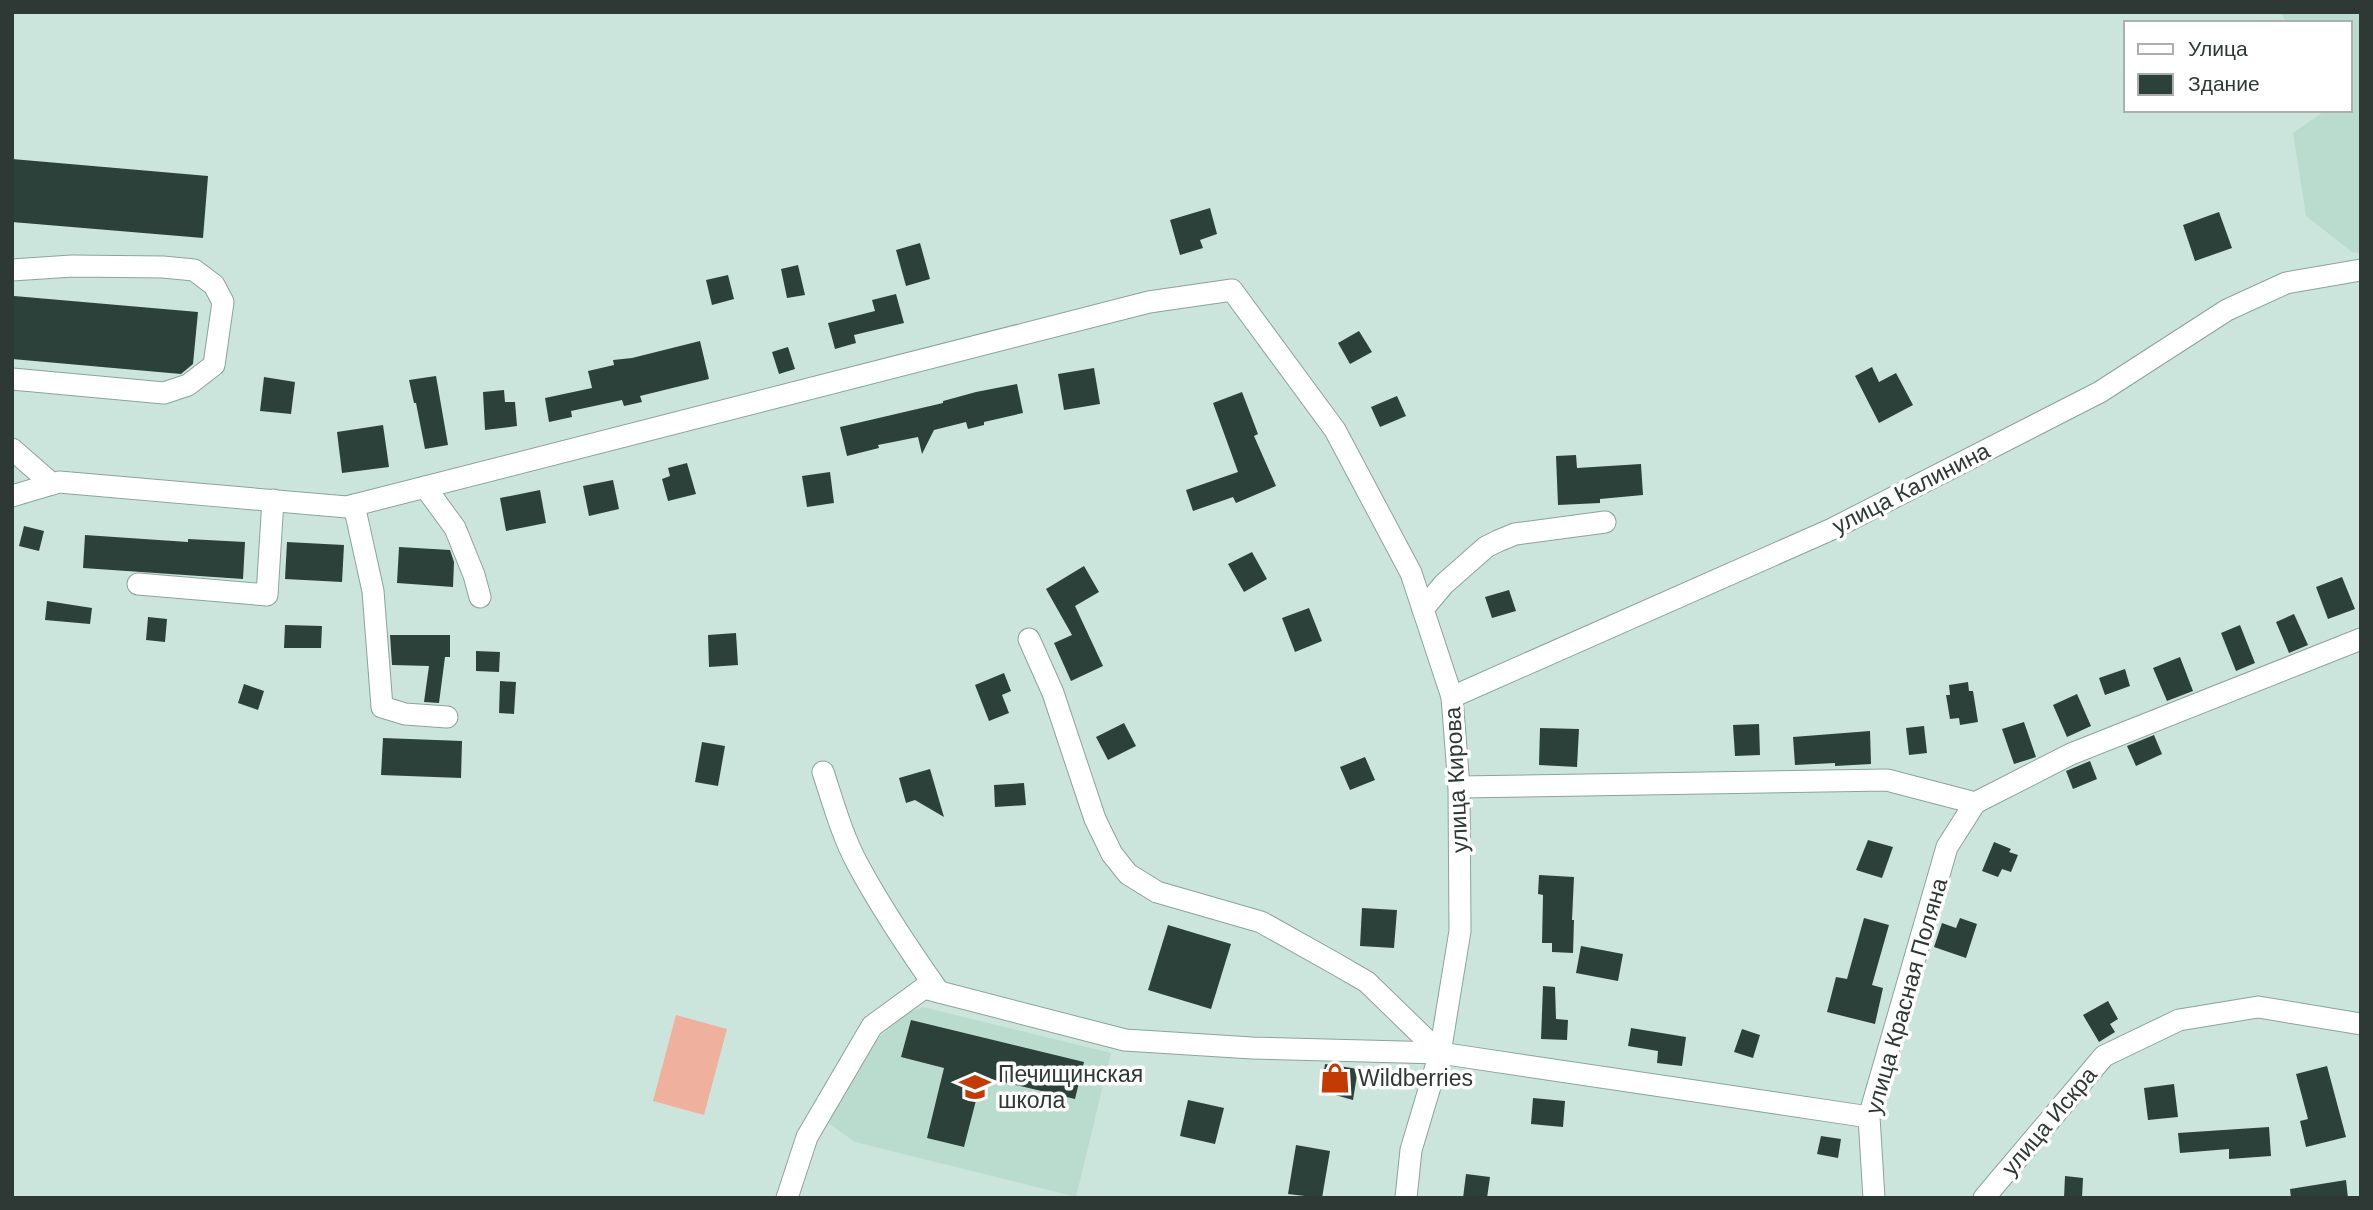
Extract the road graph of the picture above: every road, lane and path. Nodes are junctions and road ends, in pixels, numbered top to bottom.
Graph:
1 (12, 270) edge
2 (2361, 270) edge
3 (12, 379) edge
4 (12, 449) edge
5 (52, 484) junction
6 (425, 487) junction
7 (12, 496) edge
8 (273, 500) junction
9 (354, 505) junction
10 (1605, 522) dead end
11 (138, 583) dead end
12 (480, 597) dead end
13 (1423, 610) junction
14 (1029, 639) dead end
15 (2361, 639) edge
16 (1452, 697) junction
17 (447, 717) dead end
18 (823, 772) dead end
19 (1459, 787) junction
20 (1975, 803) junction
21 (932, 990) junction
22 (2360, 1028) edge
23 (1440, 1053) junction
24 (1869, 1117) junction
25 (787, 1198) edge
26 (1406, 1198) edge
27 (1874, 1198) edge
28 (1984, 1198) edge

1 - 3 street
2 - 16 street, улица Калинина
4 - 5 street
5 - 7 street
5 - 8 street
6 - 9 street
6 - 12 street
6 - 13 street, улица Кирова
8 - 9 street
8 - 11 street
9 - 17 street
10 - 13 street
13 - 16 street, улица Кирова
14 - 23 street
15 - 20 street
16 - 19 street, улица Кирова
18 - 21 street
19 - 20 street
19 - 23 street, улица Кирова
20 - 24 street, улица Красная Поляна
21 - 23 street
21 - 25 street
22 - 28 street, улица Искра
23 - 24 street
23 - 26 street, улица Кирова
24 - 27 street, улица Красная Поляна

